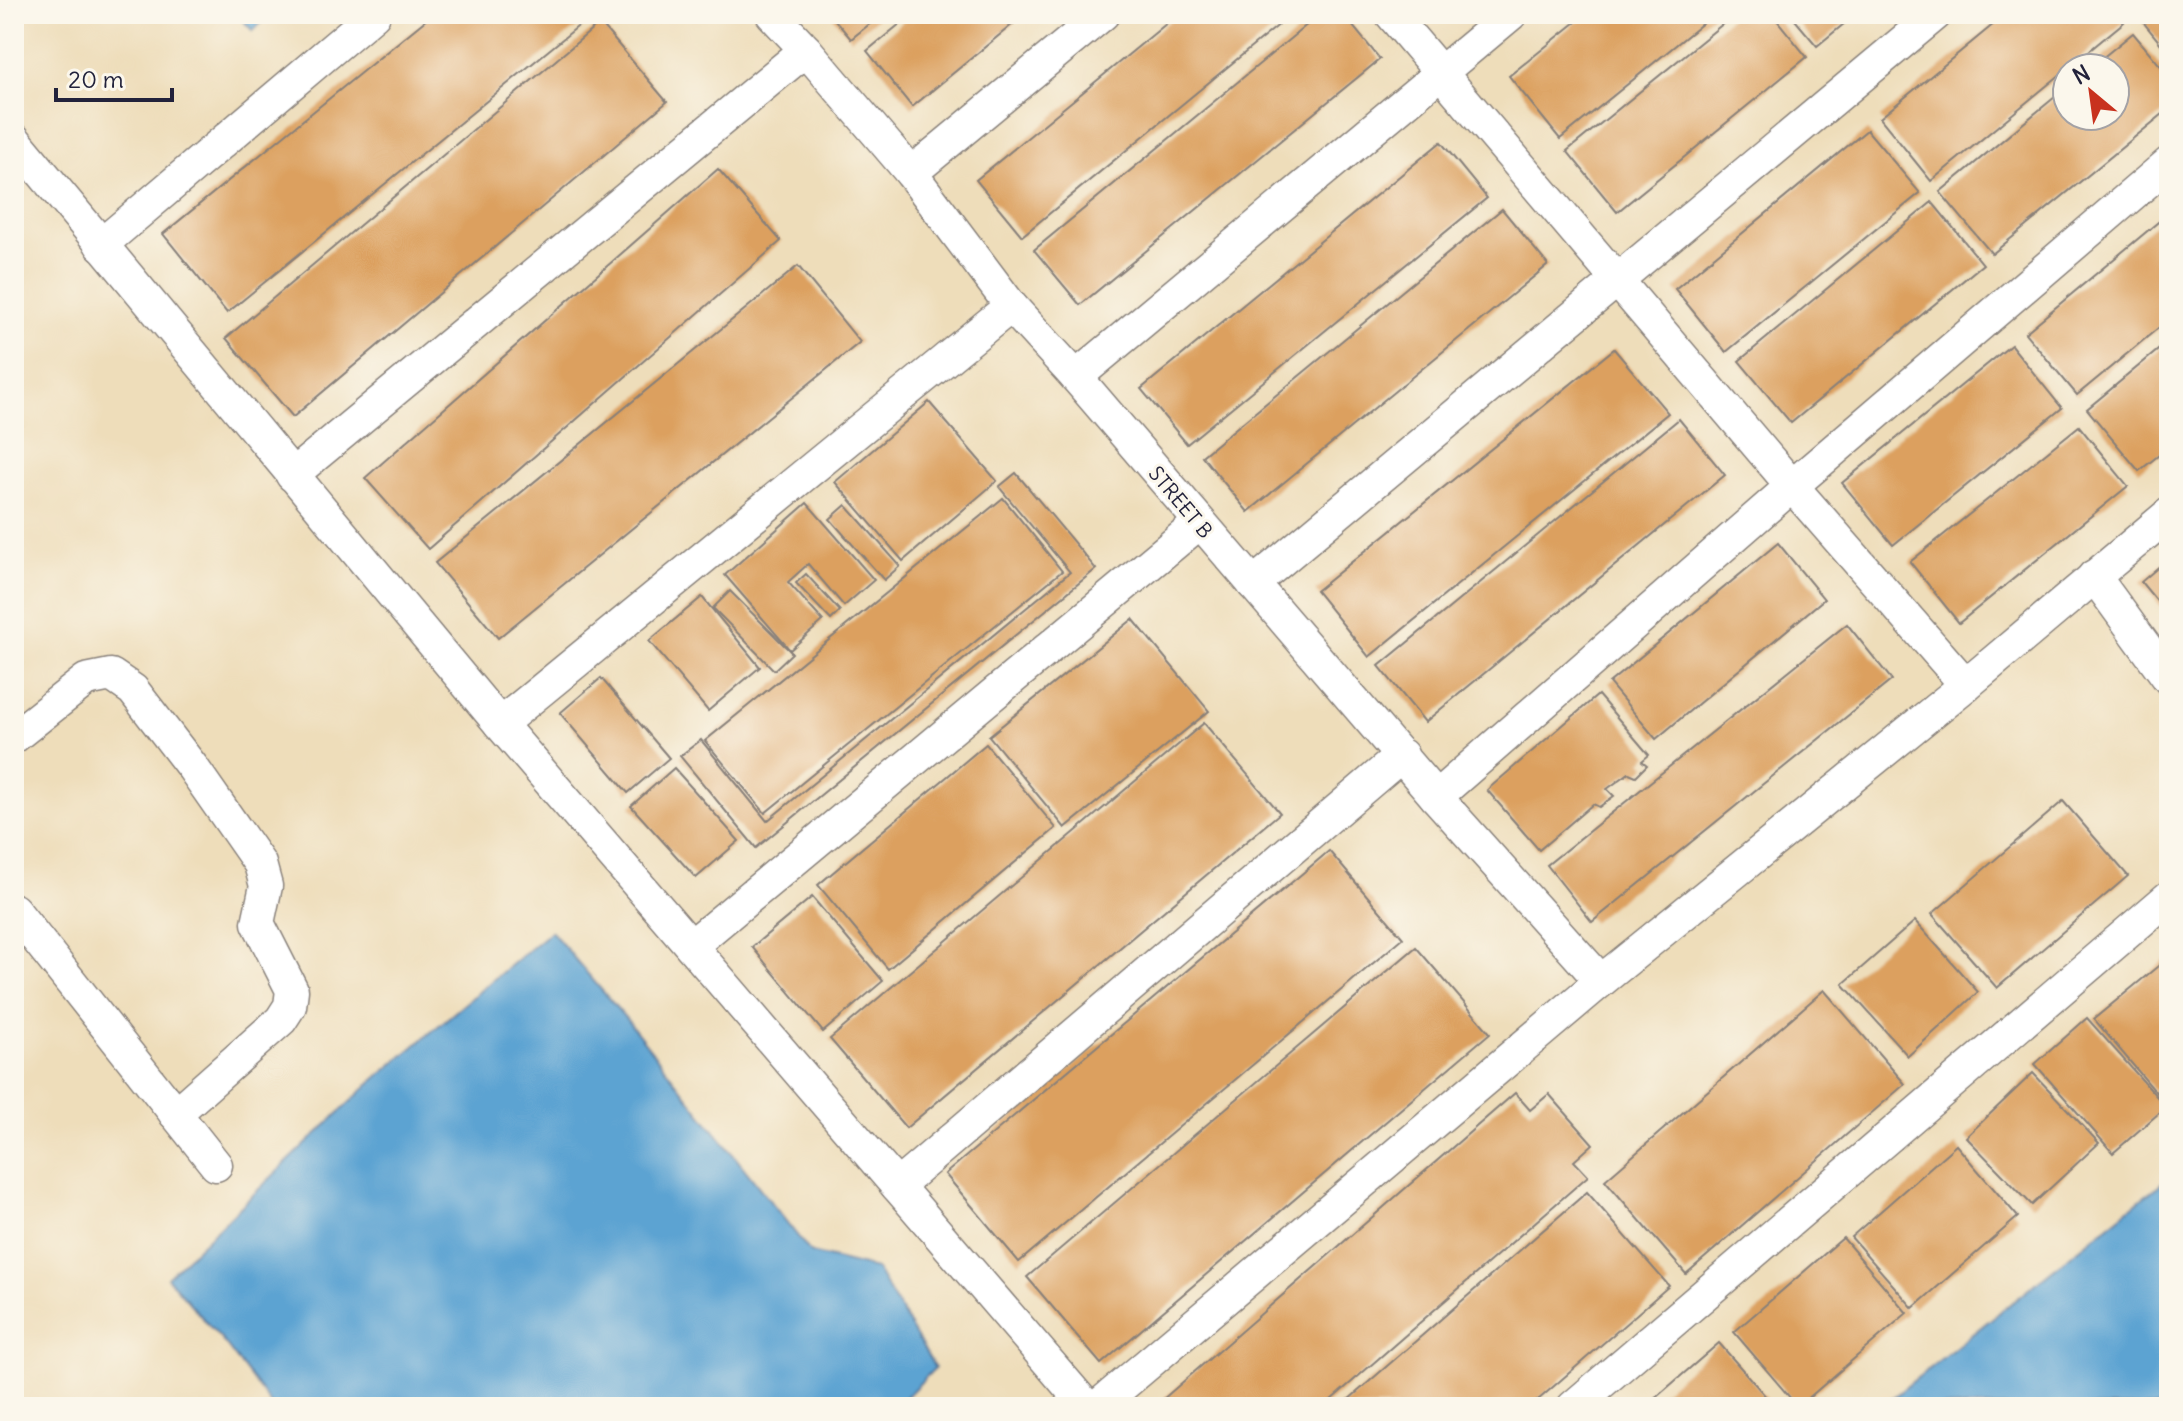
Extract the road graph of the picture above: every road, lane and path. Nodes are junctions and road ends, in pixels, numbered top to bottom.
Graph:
1 (374, 14) edge
2 (772, 14) edge
3 (1103, 14) edge
4 (1391, 14) edge
5 (1511, 14) edge
6 (1936, 14) edge
7 (806, 50) junction
8 (1441, 72) junction
9 (14, 139) edge
10 (2169, 163) edge
11 (911, 173) junction
12 (101, 245) junction
13 (1618, 280) junction
14 (1011, 306) junction
15 (1076, 377) junction
16 (292, 475) junction
17 (1792, 486) junction
18 (2169, 514) edge
19 (1199, 523) junction
20 (2094, 576) junction
21 (1253, 584) junction
22 (2169, 679) edge
23 (1966, 685) junction
24 (500, 724) junction
25 (14, 737) edge
26 (1402, 755) junction
27 (1436, 797) junction
28 (2169, 897) edge
29 (14, 910) edge
30 (691, 946) junction
31 (1601, 981) junction
32 (175, 1114) junction
33 (216, 1165) dead end
34 (897, 1186) junction
35 (1087, 1407) edge
36 (1097, 1407) edge
37 (1573, 1407) edge

1 - 12 street
2 - 7 street, STREET B
3 - 11 street
4 - 8 street
5 - 8 street
6 - 13 street
7 - 11 street, STREET B
7 - 16 street
8 - 13 street
8 - 15 street
9 - 12 street
10 - 17 street
11 - 14 street, STREET B
12 - 16 street
13 - 17 street
13 - 21 street
14 - 15 street, STREET B
14 - 24 street
15 - 19 street, STREET B
16 - 24 street
17 - 23 street
17 - 27 street
18 - 20 street
19 - 21 street, STREET B
19 - 30 street
20 - 22 street
20 - 23 street
21 - 26 street, STREET B
23 - 31 street
24 - 30 street
25 - 32 street
26 - 27 street, STREET B
26 - 34 street
27 - 31 street, STREET B
28 - 37 street
29 - 32 street
30 - 34 street
31 - 36 street
32 - 33 street
34 - 35 street

